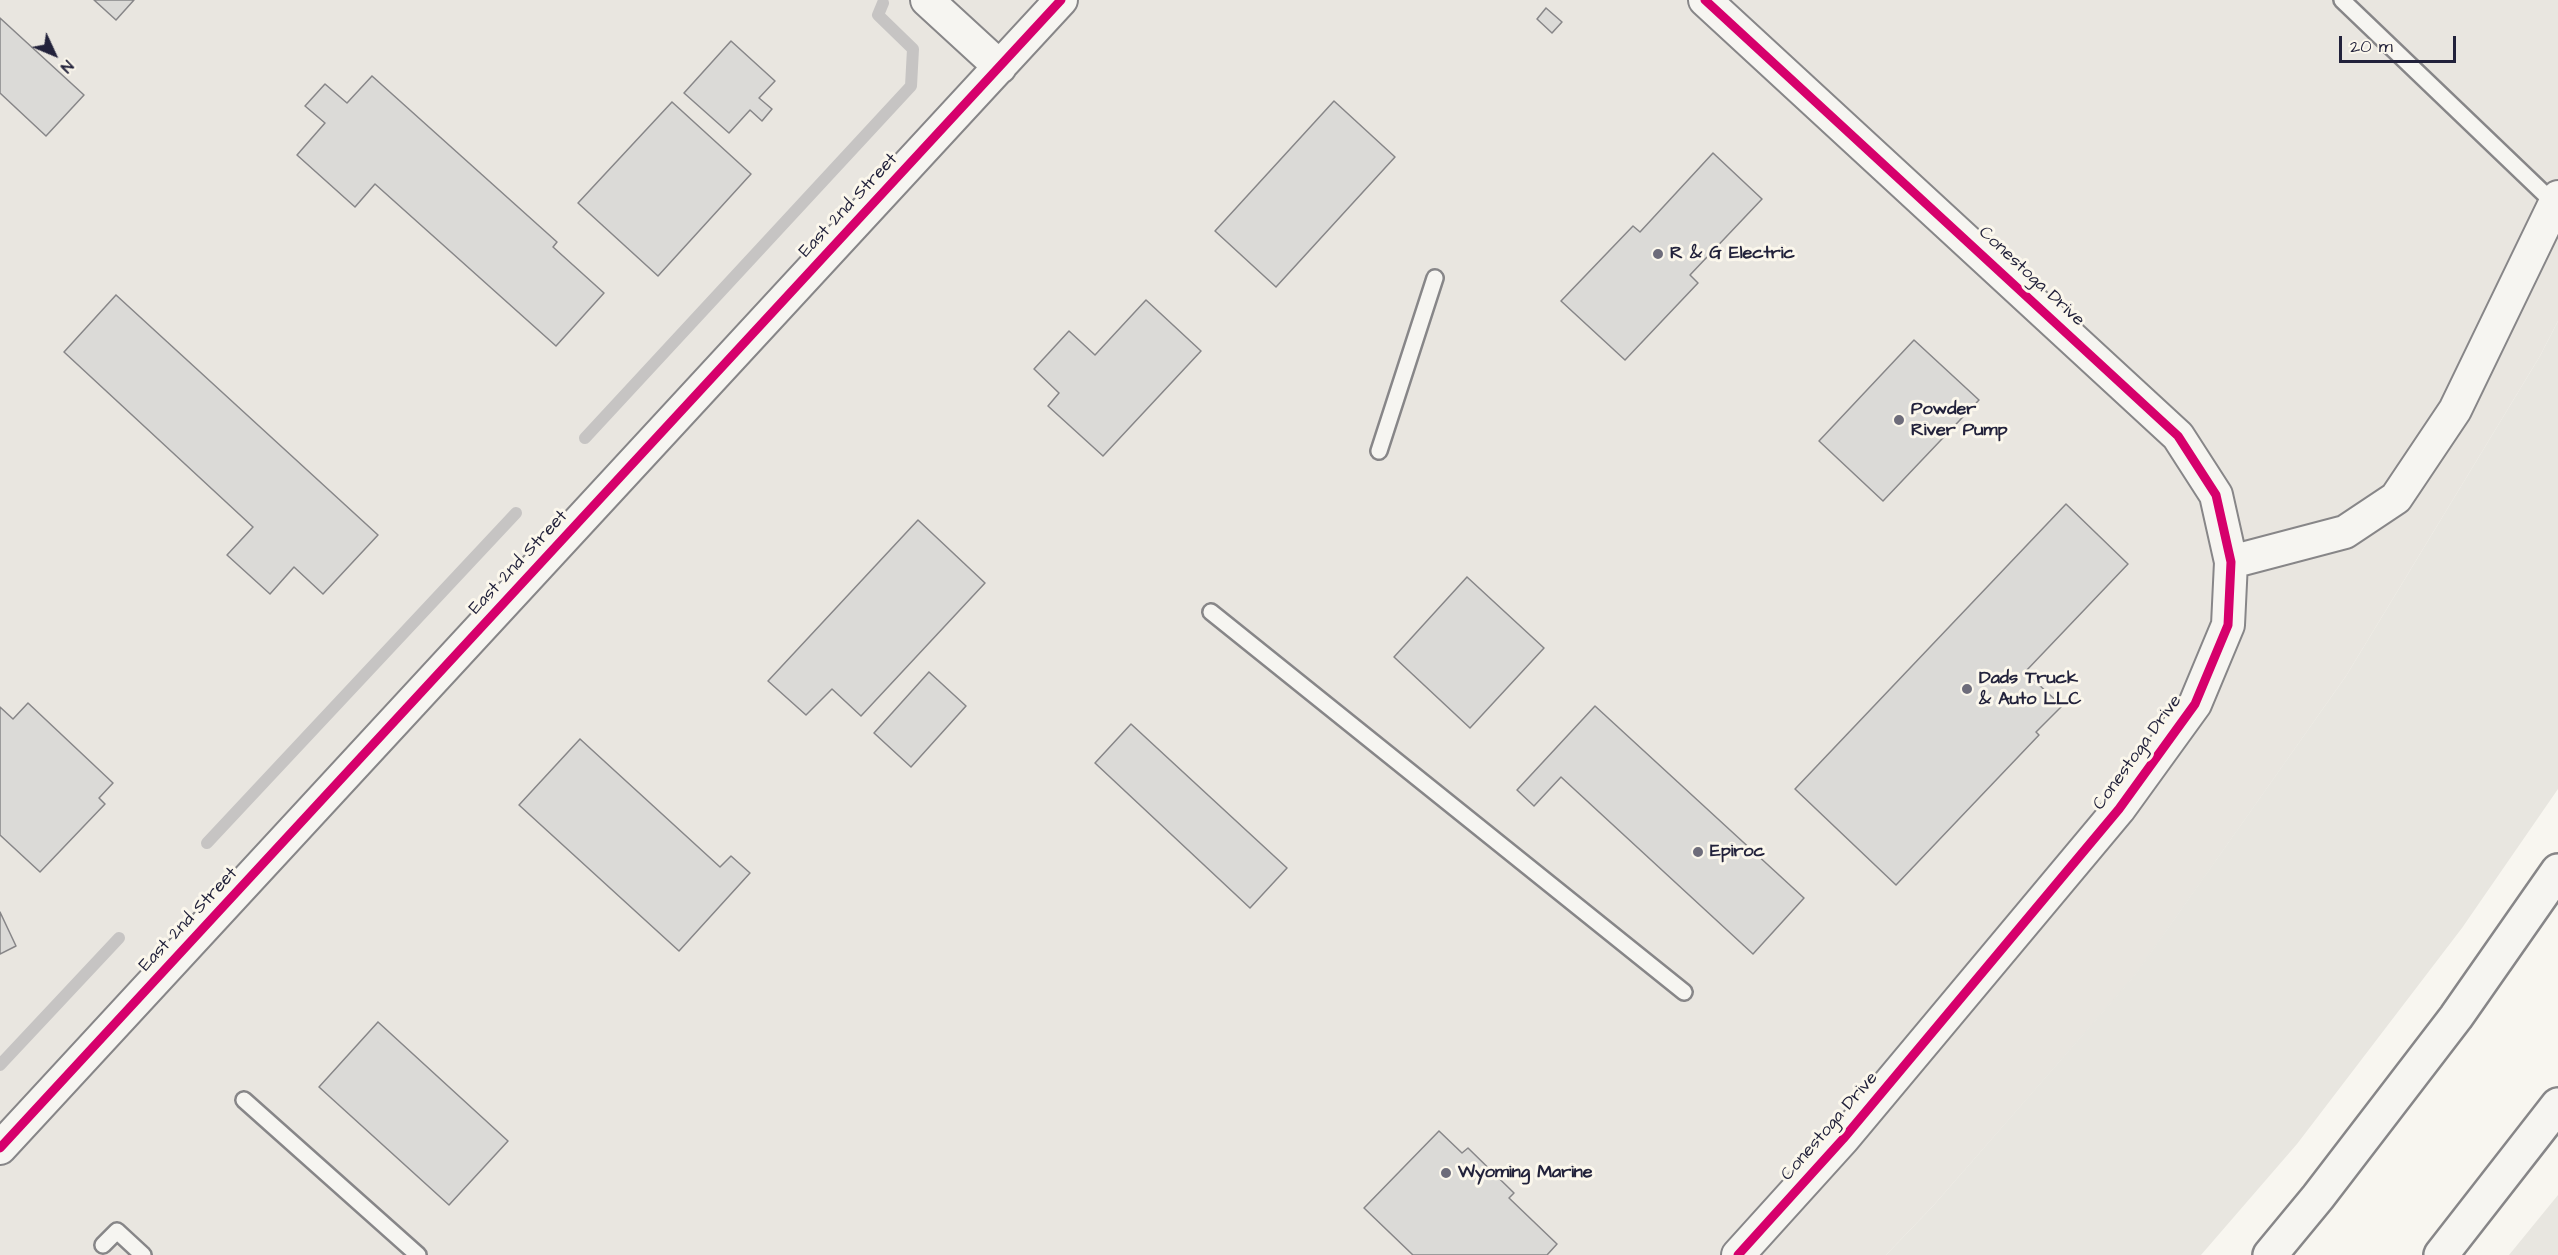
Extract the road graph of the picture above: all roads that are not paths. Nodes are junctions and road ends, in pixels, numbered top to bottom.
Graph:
1 (927, 0) edge
2 (1062, 0) edge
3 (1705, 0) edge
4 (2342, 0) edge
5 (1000, 67) junction
6 (2556, 200) edge
7 (1435, 278) dead end
8 (1379, 451) dead end
9 (2231, 562) junction
10 (1211, 612) dead end
11 (2558, 871) edge
12 (1684, 992) dead end
13 (244, 1100) dead end
14 (2558, 1105) edge
15 (0, 1148) edge
16 (103, 1245) dead end
17 (143, 1255) edge
18 (418, 1255) edge
19 (1738, 1255) edge
20 (2270, 1255) edge
21 (2441, 1255) edge

1 - 5 street
2 - 5 street, East 2nd Street
3 - 9 street, Conestoga Drive
4 - 6 lane
5 - 15 street, East 2nd Street
6 - 9 street
7 - 8 lane
9 - 19 street, Conestoga Drive
10 - 12 lane
11 - 20 highway
13 - 18 lane
14 - 21 highway
16 - 17 lane

